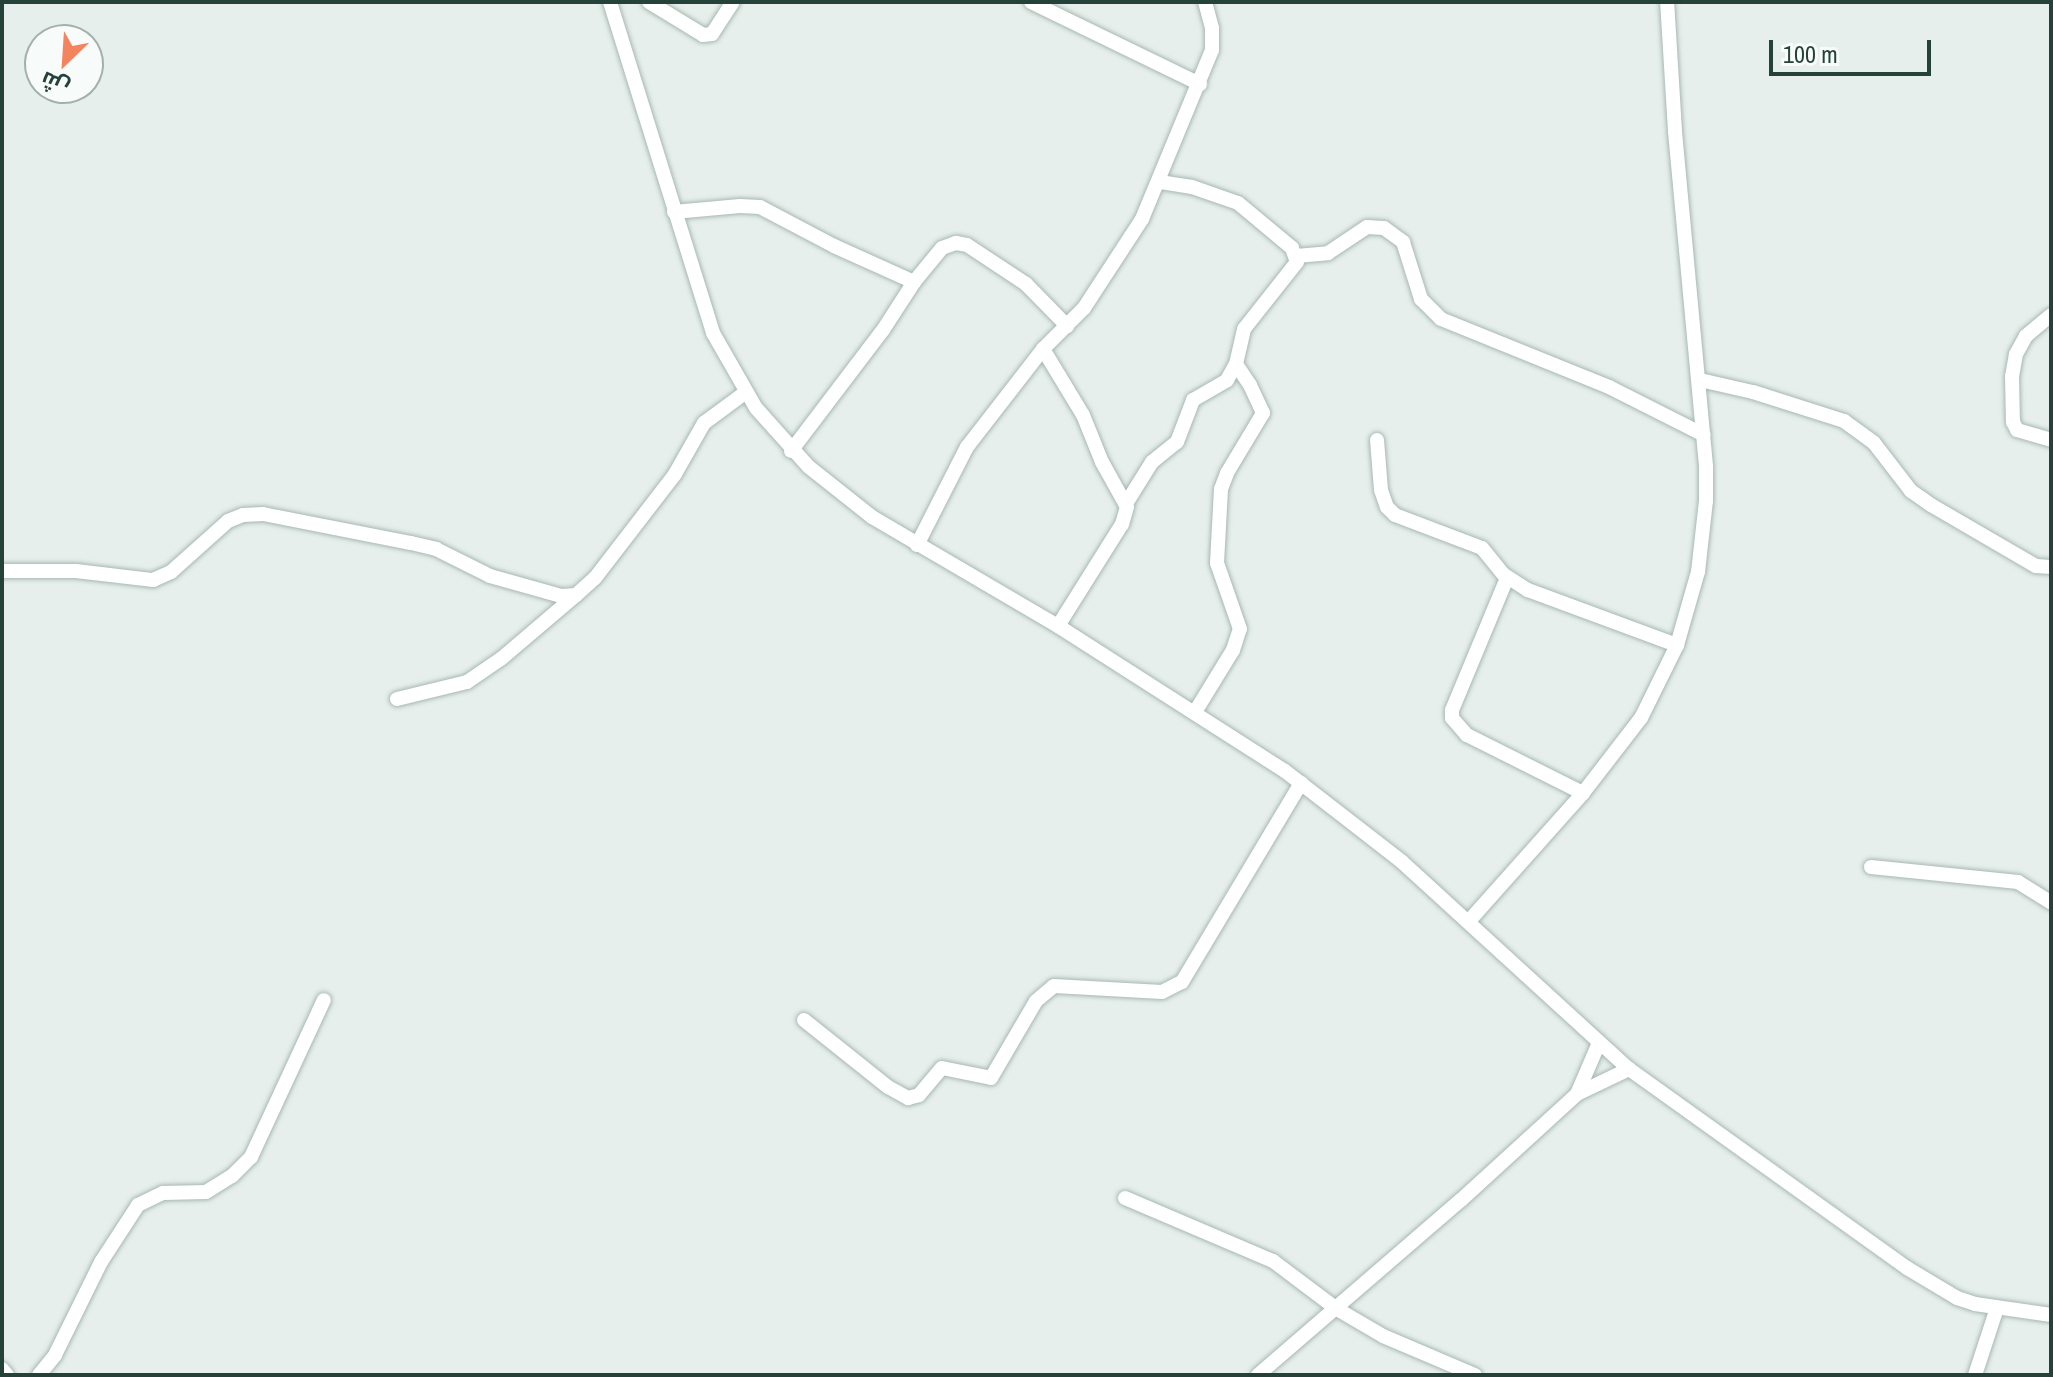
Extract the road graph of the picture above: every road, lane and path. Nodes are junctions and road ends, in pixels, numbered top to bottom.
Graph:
1 (610, 2) edge
2 (649, 2) edge
3 (733, 2) edge
4 (1031, 2) edge
5 (1205, 2) edge
6 (1667, 2) edge
7 (1200, 84) junction
8 (1159, 182) junction
9 (674, 212) junction
10 (1296, 256) junction
11 (914, 282) junction
12 (2051, 315) edge
13 (1067, 326) junction
14 (1043, 349) junction
15 (1236, 364) junction
16 (1700, 380) junction
17 (746, 392) junction
18 (1704, 435) junction
19 (1377, 440) dead end
20 (2051, 440) edge
21 (791, 451) junction
22 (1127, 502) junction
23 (917, 545) junction
24 (2051, 567) edge
25 (2, 571) edge
26 (1507, 578) junction
27 (576, 595) junction
28 (1058, 626) junction
29 (1677, 645) junction
30 (397, 699) dead end
31 (1195, 712) junction
32 (1301, 783) junction
33 (1583, 793) junction
34 (1871, 867) dead end
35 (2051, 903) edge
36 (1469, 921) junction
37 (324, 1000) dead end
38 (804, 1020) dead end
39 (1599, 1043) junction
40 (1629, 1069) junction
41 (1577, 1094) junction
42 (1125, 1198) dead end
43 (1997, 1308) junction
44 (1337, 1309) junction
45 (2051, 1315) edge
46 (2, 1369) edge
47 (7, 1375) edge
48 (39, 1375) edge
49 (1258, 1375) edge
50 (1475, 1375) edge
51 (1975, 1375) edge

1 - 9 street
2 - 3 street
4 - 7 street
5 - 7 street
6 - 16 street
7 - 8 street
8 - 10 street
8 - 13 street
9 - 11 street
9 - 17 street
10 - 15 street
10 - 18 street
11 - 13 street
11 - 21 street
12 - 20 street
13 - 14 street
14 - 22 street
14 - 23 street
15 - 22 street
15 - 31 street
16 - 18 street
16 - 24 street
17 - 21 street
17 - 27 street
18 - 29 street
19 - 26 street
21 - 23 street
22 - 28 street
23 - 28 street
25 - 27 street
26 - 29 street
26 - 33 street
27 - 30 street
28 - 31 street
29 - 33 street
31 - 32 street
32 - 36 street
32 - 38 street
33 - 36 street
34 - 35 street
36 - 39 street
37 - 48 street
39 - 40 street
39 - 41 street
40 - 41 street
40 - 43 street
41 - 44 street
42 - 44 street
43 - 45 street
43 - 51 street
44 - 49 street
44 - 50 street
46 - 47 street

